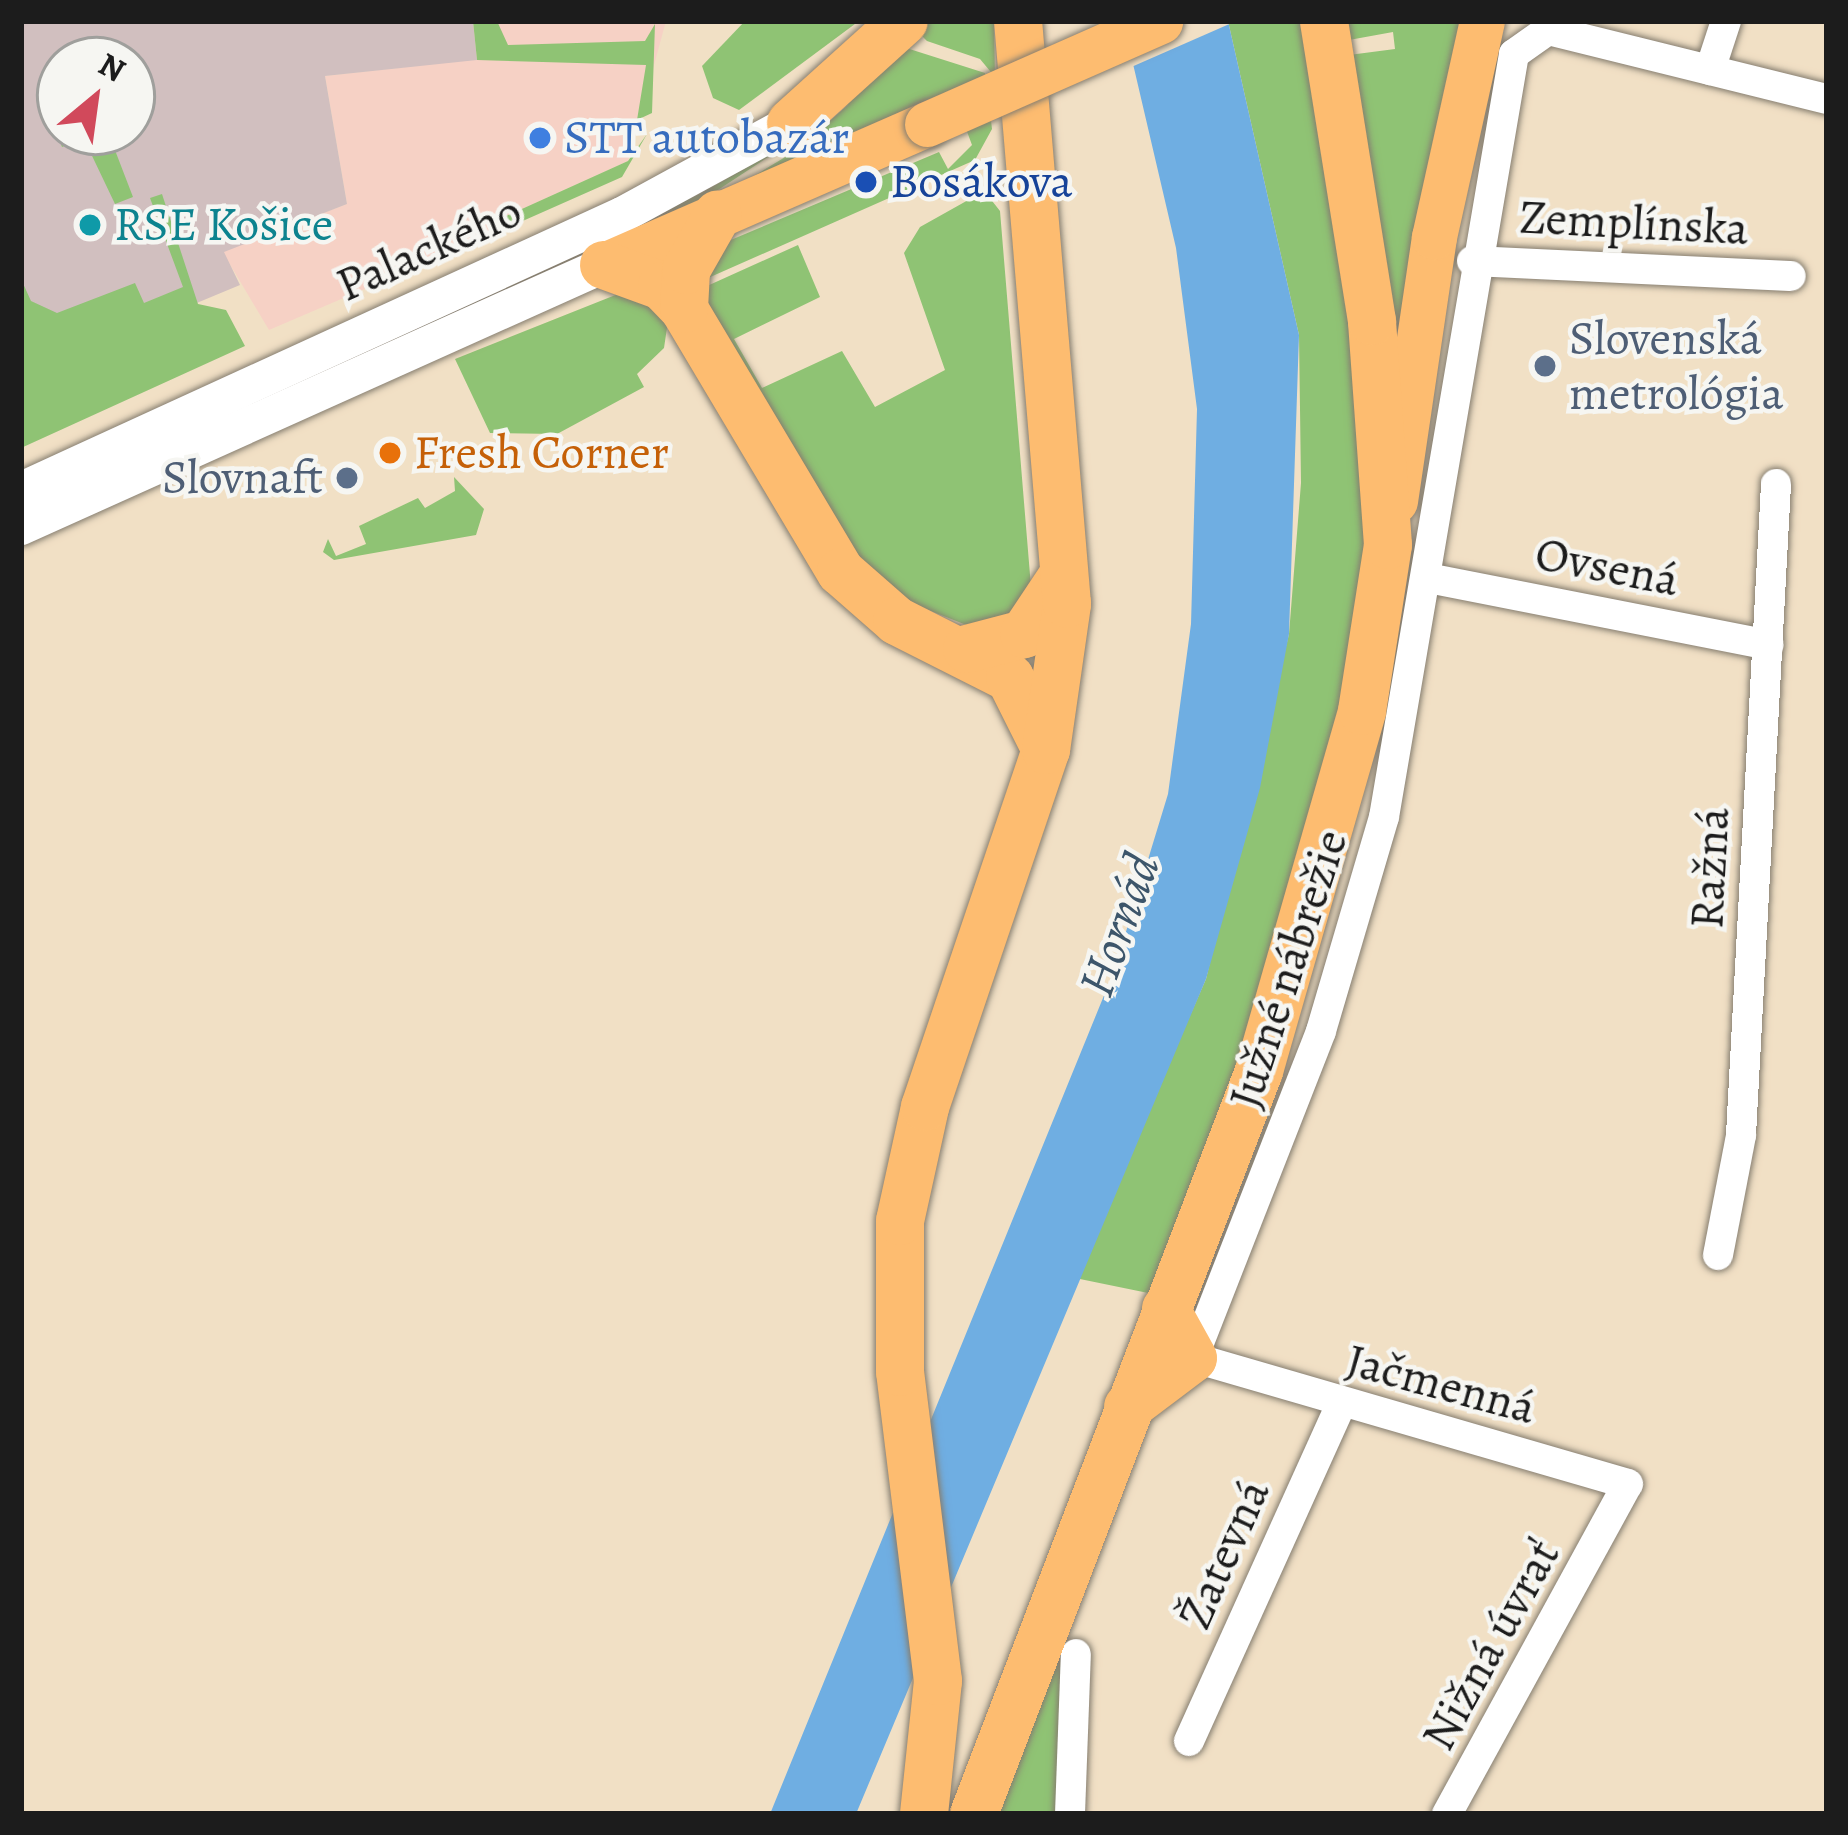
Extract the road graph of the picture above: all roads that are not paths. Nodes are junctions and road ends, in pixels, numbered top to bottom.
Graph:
1 (904, 21) edge
2 (1018, 21) edge
3 (1160, 21) edge
4 (1324, 21) edge
5 (1482, 21) edge
6 (1726, 21) edge
7 (1710, 70) junction
8 (1827, 99) edge
9 (791, 123) joint
10 (718, 214) junction
11 (1472, 261) junction
12 (604, 265) junction
13 (1791, 276) dead end
14 (684, 310) junction
15 (99, 448) junction
16 (21, 471) edge
17 (1776, 484) dead end
18 (21, 490) edge
19 (21, 527) edge
20 (1388, 545) junction
21 (1067, 569) junction
22 (1428, 578) junction
23 (1768, 645) junction
24 (967, 649) junction
25 (1046, 750) junction
26 (1718, 1255) dead end
27 (1166, 1309) junction
28 (1193, 1358) junction
29 (1341, 1405) junction
30 (1126, 1409) junction
31 (1614, 1520) joint
32 (1076, 1654) dead end
33 (1190, 1741) dead end
34 (926, 1803) edge
35 (974, 1814) edge
36 (1070, 1814) edge
37 (1447, 1814) edge

1 - 9 highway
2 - 21 highway
3 - 10 main road, bridge
4 - 20 highway
5 - 20 main road, Južné nábrežie
6 - 7 street
7 - 8 street
7 - 11 street, Južné nábrežie
9 - 15 street, Palackého
10 - 12 main road
10 - 14 highway
11 - 13 street, Zemplínska
11 - 22 street, Južné nábrežie
12 - 14 highway
12 - 19 street, Palackého
14 - 24 highway
15 - 16 street, Palackého
15 - 18 street, Palackého
17 - 23 street, Ražná
20 - 27 highway, Južné nábrežie
21 - 24 highway
21 - 25 highway
22 - 23 street, Ovsená
22 - 28 street, Južné nábrežie
23 - 26 street, Ražná
24 - 25 highway
25 - 34 highway
27 - 28 highway
27 - 30 highway, Južné nábrežie
28 - 29 street, Jačmenná
28 - 30 highway
29 - 31 street, Jačmenná
29 - 33 street, Žatevná
30 - 35 highway, Južné nábrežie
31 - 37 street, Nižná úvrať
32 - 36 street

